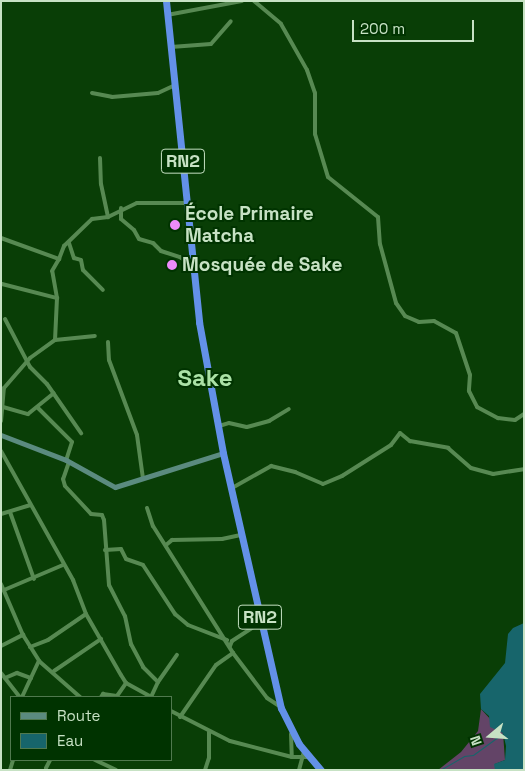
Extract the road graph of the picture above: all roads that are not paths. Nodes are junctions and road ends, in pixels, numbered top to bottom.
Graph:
1 (166, 1) edge
2 (242, 1) edge
3 (254, 1) edge
4 (167, 15) junction
5 (231, 21) dead end
6 (171, 47) junction
7 (175, 85) junction
8 (92, 93) dead end
9 (100, 158) dead end
10 (188, 203) junction
11 (121, 208) junction
12 (108, 217) junction
13 (1, 238) edge
14 (68, 242) junction
15 (59, 260) junction
16 (193, 266) junction
17 (2, 284) edge
18 (103, 290) dead end
19 (57, 298) junction
20 (5, 319) dead end
21 (95, 336) dead end
22 (55, 340) junction
23 (108, 342) dead end
24 (27, 361) junction
25 (54, 393) junction
26 (3, 407) junction
27 (38, 408) junction
28 (289, 409) dead end
29 (524, 414) edge
30 (1, 421) edge
31 (218, 426) junction
32 (81, 433) dead end
33 (1, 435) edge
34 (1, 451) edge
35 (223, 453) junction
36 (68, 461) junction
37 (524, 469) edge
38 (143, 479) junction
39 (232, 488) junction
40 (30, 506) junction
41 (148, 508) dead end
42 (10, 512) junction
43 (1, 514) edge
44 (242, 533) junction
45 (166, 545) junction
46 (105, 550) junction
47 (63, 565) junction
48 (34, 579) junction
49 (1, 584) edge
50 (4, 590) junction
51 (86, 614) junction
52 (261, 622) junction
53 (23, 635) junction
54 (101, 639) junction
55 (227, 640) junction
56 (1, 646) edge
57 (230, 646) junction
58 (30, 647) junction
59 (233, 653) junction
60 (177, 655) dead end
61 (39, 661) junction
62 (54, 671) junction
63 (1, 673) edge
64 (4, 678) junction
65 (31, 678) junction
66 (158, 682) junction
67 (126, 683) junction
68 (20, 696) edge
69 (22, 696) edge
70 (79, 696) edge
71 (102, 696) edge
72 (117, 696) edge
73 (117, 696) edge
74 (149, 696) edge
75 (151, 696) edge
76 (281, 708) junction
77 (172, 713) edge
78 (180, 717) junction
79 (291, 729) junction
80 (209, 732) junction
81 (305, 755) junction
82 (292, 757) junction
83 (50, 761) edge
84 (99, 761) edge
85 (46, 768) dead end
86 (116, 770) edge
87 (205, 770) edge
88 (300, 770) edge
89 (321, 770) edge

1 - 4 highway, RN2
2 - 4 street
3 - 29 street
4 - 6 highway, RN2
5 - 6 street
6 - 7 highway, RN2
7 - 8 street
7 - 10 highway, RN2
9 - 12 street
10 - 11 street
10 - 16 highway, RN2
11 - 12 street
11 - 16 street
12 - 14 street
13 - 15 street
14 - 15 street
14 - 18 street
15 - 19 street
16 - 31 highway, RN2
17 - 19 street
19 - 22 street
20 - 24 street
21 - 22 street
22 - 24 street
23 - 38 street
24 - 25 street
24 - 26 street
25 - 27 street
25 - 32 street
26 - 27 street
26 - 30 street
27 - 36 street
28 - 31 street
31 - 35 highway, RN2
33 - 36 main road
34 - 40 street
35 - 38 main road
35 - 39 highway, RN2
36 - 38 main road
36 - 46 street
37 - 39 street
39 - 44 highway, RN2
40 - 42 street
40 - 47 street
41 - 45 street
42 - 43 street
42 - 48 street
44 - 45 street
44 - 52 highway, RN2
45 - 55 street
46 - 55 street
46 - 66 street
47 - 48 street
47 - 51 street
48 - 50 street
49 - 50 street
50 - 53 street
51 - 54 street
51 - 58 street
52 - 57 street
52 - 76 highway, RN2
53 - 56 street
53 - 58 street
54 - 62 street
54 - 67 street
55 - 57 street
57 - 59 street
58 - 61 street
59 - 76 street
59 - 78 street
60 - 66 street
61 - 62 street
61 - 65 street
62 - 70 street
63 - 64 street
64 - 65 street
64 - 68 street
65 - 69 street
66 - 75 street
67 - 73 street
67 - 74 street
71 - 72 street
76 - 79 highway, RN2
77 - 78 street
78 - 80 street
79 - 81 highway, RN2
79 - 82 street
80 - 82 street
80 - 87 street
81 - 82 street
81 - 88 street
81 - 89 highway, RN2
83 - 85 street
84 - 86 street

